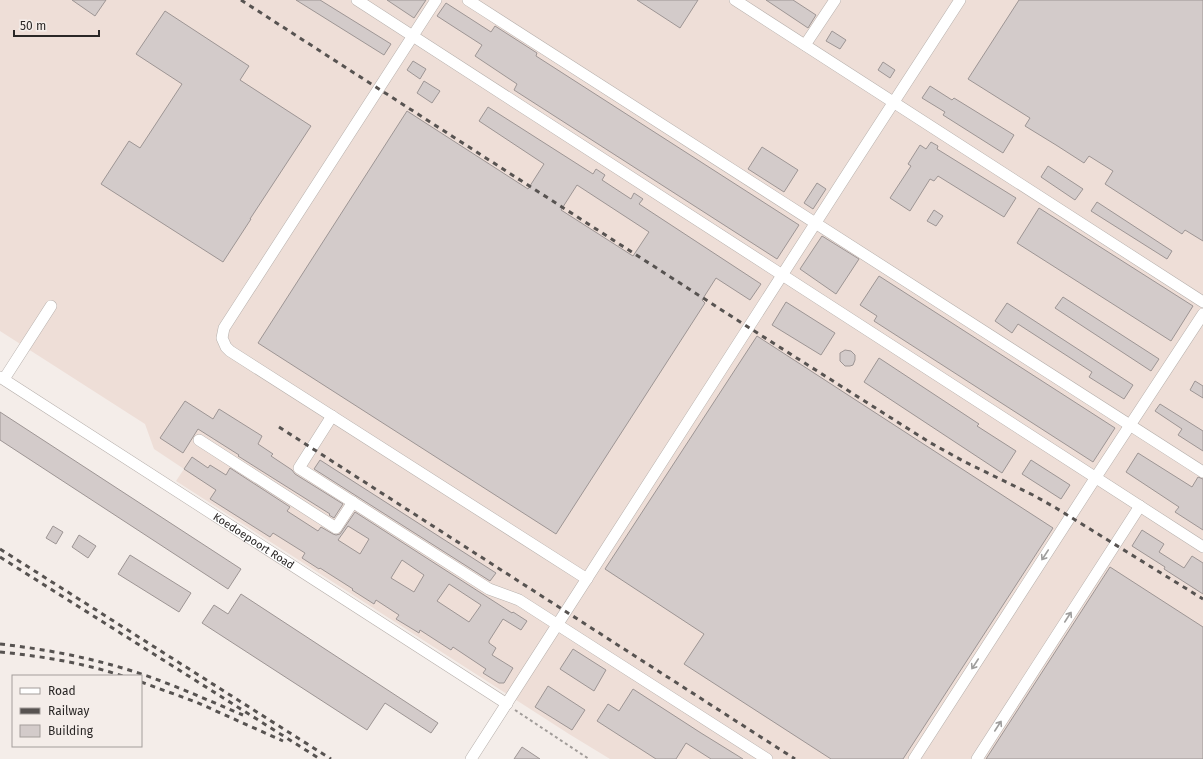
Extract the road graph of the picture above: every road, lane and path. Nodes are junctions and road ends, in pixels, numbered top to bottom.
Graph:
1 (357, 0) edge
2 (436, 0) edge
3 (468, 0) edge
4 (735, 0) edge
5 (835, 0) edge
6 (960, 0) edge
7 (413, 36) junction
8 (805, 46) junction
9 (894, 103) junction
10 (815, 224) junction
11 (782, 275) junction
12 (1203, 302) edge
13 (51, 306) dead end
14 (1203, 314) edge
15 (2, 378) edge
16 (332, 416) junction
17 (1130, 426) junction
18 (199, 440) dead end
19 (1203, 472) edge
20 (1096, 477) junction
21 (353, 502) junction
22 (1140, 506) junction
23 (1203, 546) edge
24 (587, 579) junction
25 (558, 624) junction
26 (507, 704) junction
27 (471, 759) edge
28 (589, 759) edge
29 (767, 759) edge
30 (914, 759) edge
31 (977, 759) edge

1 - 7 street
2 - 7 street
3 - 10 street
4 - 8 street
5 - 8 street
6 - 9 street
7 - 11 street
7 - 16 street
8 - 9 street
9 - 10 street
9 - 12 street
10 - 11 street
10 - 17 street
11 - 20 street
11 - 24 street
13 - 15 street
14 - 17 street
15 - 26 street, Koedoepoort Road
16 - 21 street
16 - 24 street
17 - 19 street
17 - 20 street
18 - 21 street
20 - 22 street
20 -> 30 street
21 - 25 street
22 - 23 street
31 -> 22 street
24 - 25 street
25 - 26 street
25 - 29 street
26 - 27 street
26 - 28 path

